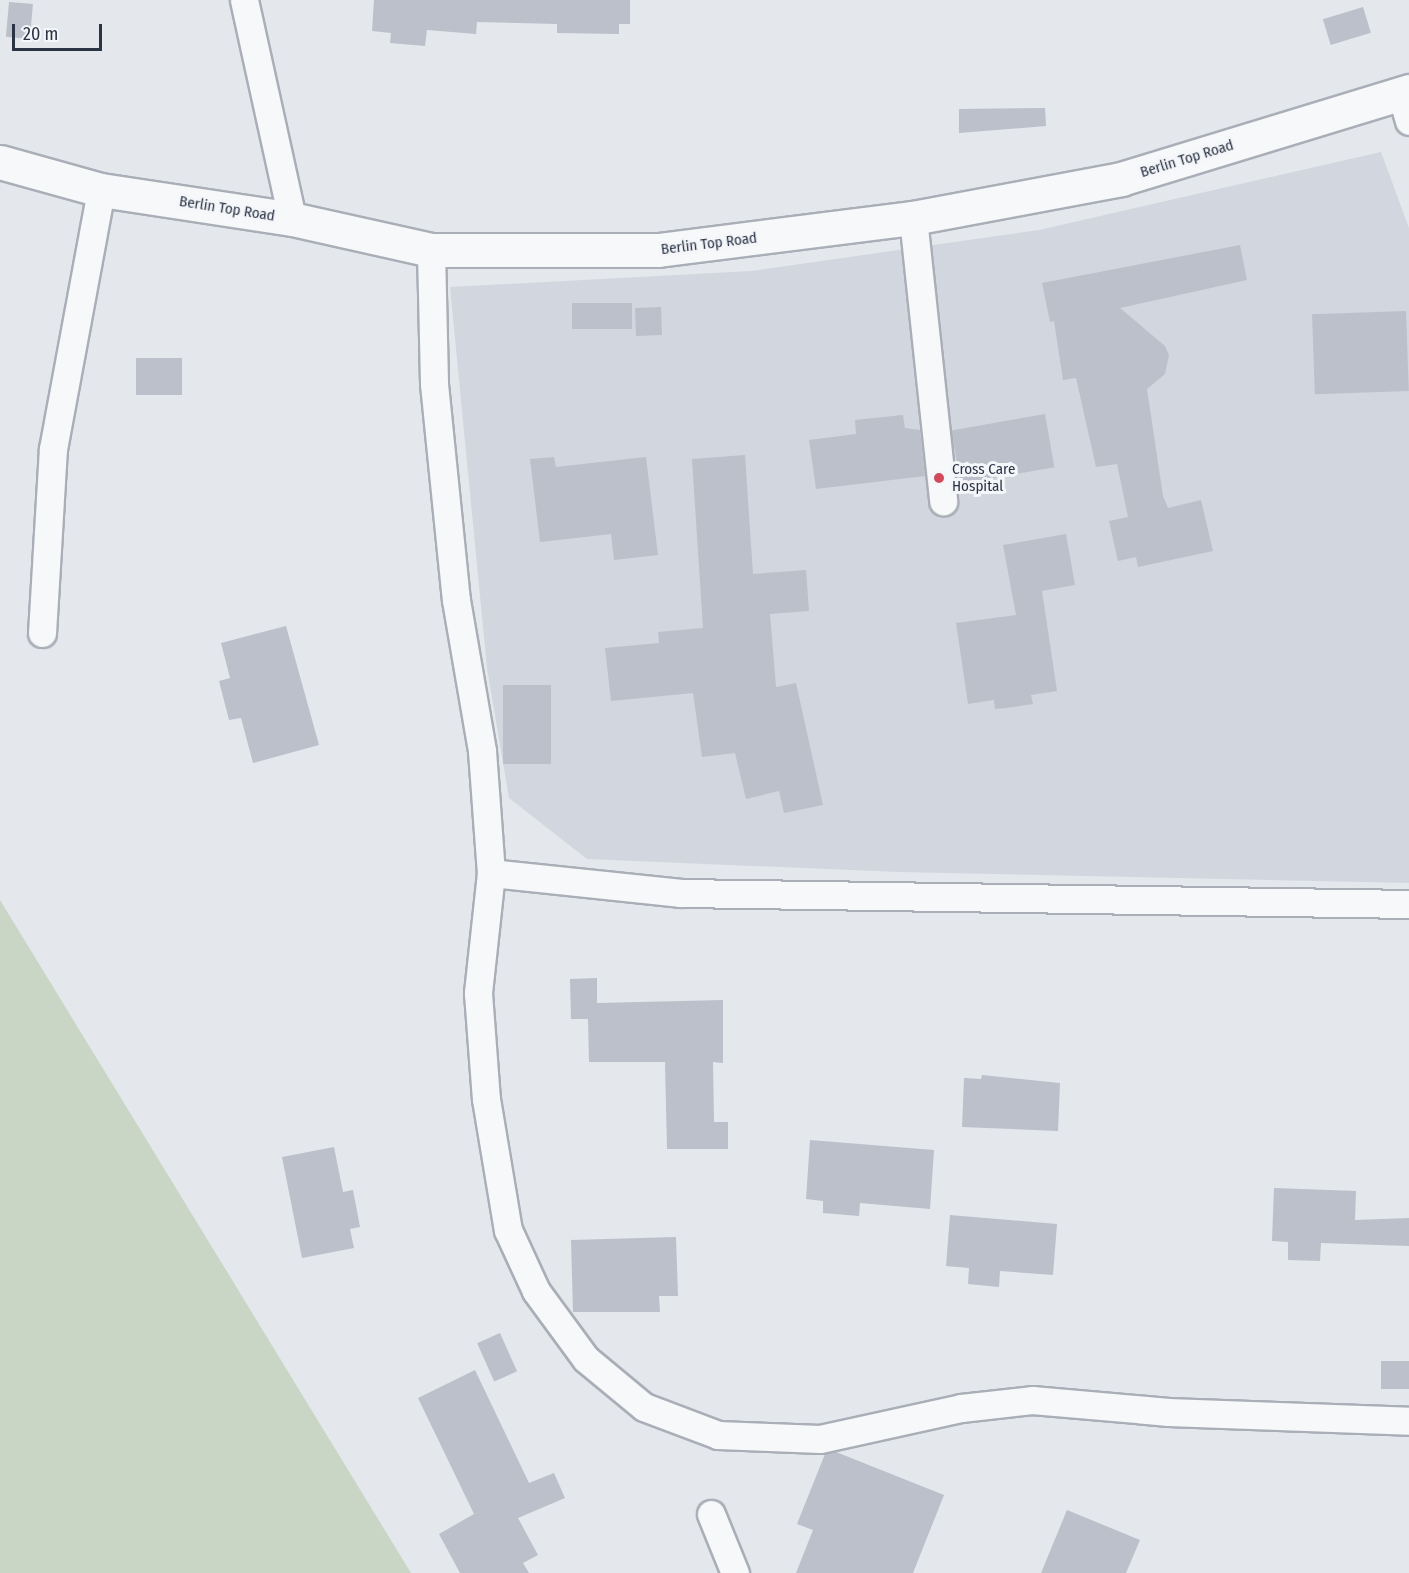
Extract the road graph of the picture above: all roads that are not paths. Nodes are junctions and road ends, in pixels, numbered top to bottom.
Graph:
1 (244, 0) edge
2 (1406, 102) edge
3 (0, 162) edge
4 (101, 190) junction
5 (913, 218) junction
6 (292, 219) junction
7 (431, 250) junction
8 (943, 501) dead end
9 (42, 633) dead end
10 (491, 873) junction
11 (1409, 904) edge
12 (1409, 1421) edge
13 (711, 1514) dead end
14 (735, 1573) edge

1 - 6 street
2 - 5 street, Berlin Top Road
3 - 4 street, Berlin Top Road
4 - 6 street, Berlin Top Road
4 - 9 street
5 - 7 street, Berlin Top Road
5 - 8 street
6 - 7 street, Berlin Top Road
7 - 10 street
10 - 11 street
10 - 12 street
13 - 14 street

